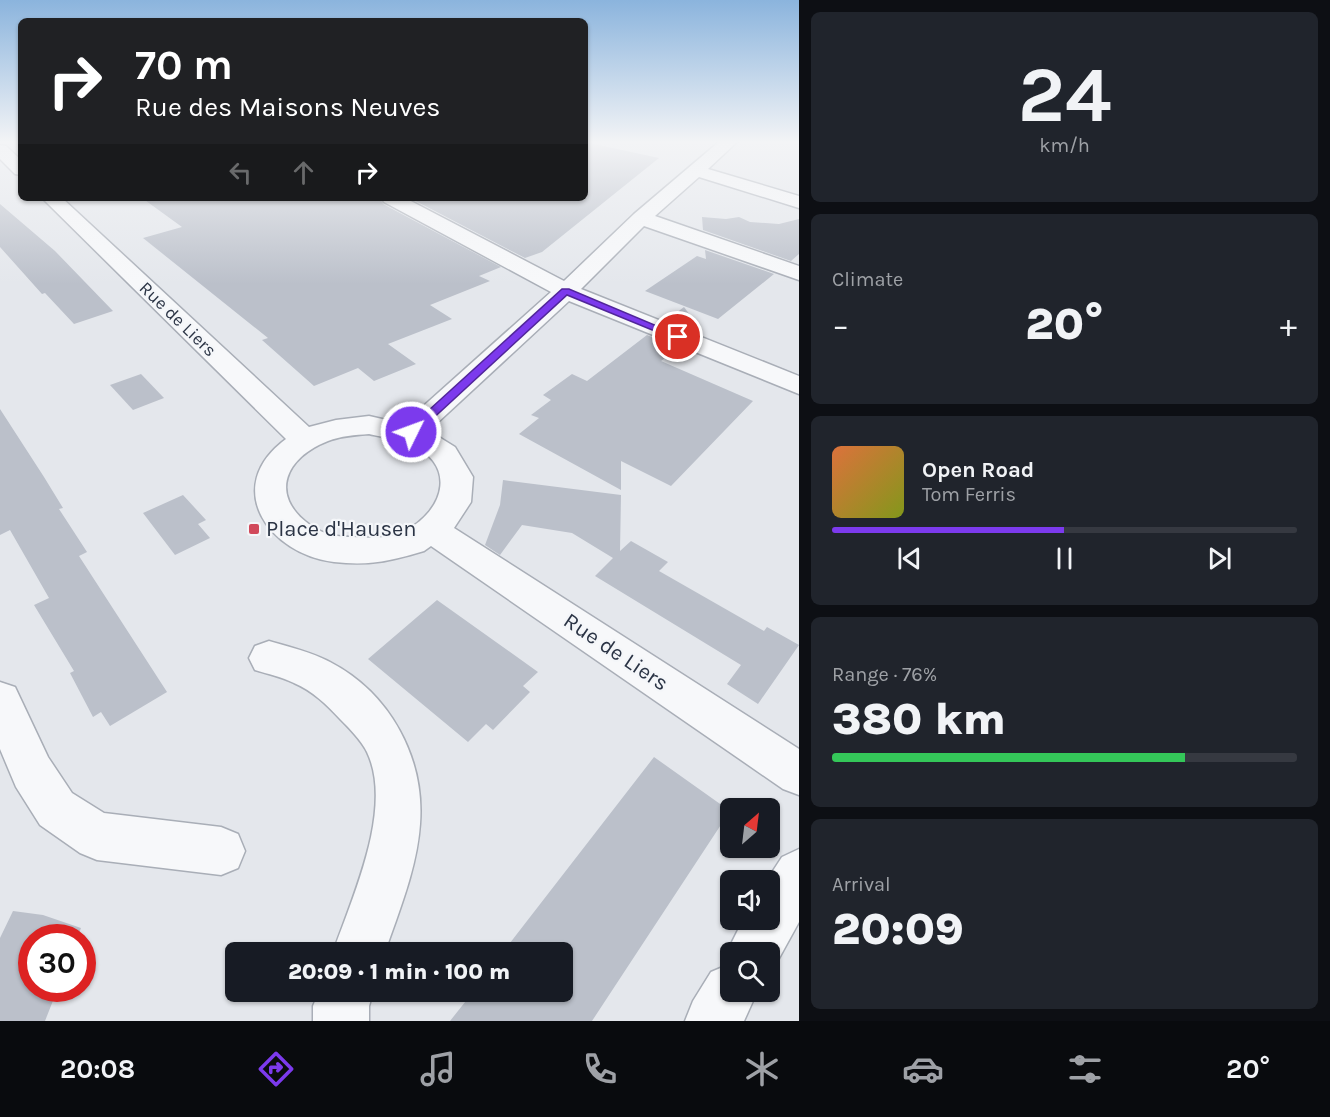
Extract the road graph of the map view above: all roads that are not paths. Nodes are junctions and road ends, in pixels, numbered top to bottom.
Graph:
1 (676, 189) edge
2 (755, 189) edge
3 (54, 201) edge
4 (397, 201) edge
5 (799, 202) edge
6 (641, 219) junction
7 (799, 273) edge
8 (566, 291) junction
9 (799, 386) edge
10 (411, 432) junction
11 (305, 440) junction
12 (433, 531) junction
13 (268, 658) dead end
14 (0, 700) edge
15 (799, 774) edge
16 (221, 851) dead end
17 (799, 874) edge
18 (362, 942) edge
19 (759, 942) edge
20 (342, 1002) edge
21 (724, 1002) edge
22 (341, 1021) edge
23 (713, 1021) edge

1 - 6 street
2 - 5 street
3 - 11 street, Rue de Liers
4 - 8 street
6 - 7 street
6 - 8 street
8 - 9 street
8 - 10 street
10 - 11 street
10 - 12 street
11 - 12 street
12 - 15 street, Rue de Liers
13 - 18 street
14 - 16 street
17 - 19 street
20 - 22 street
21 - 23 street

